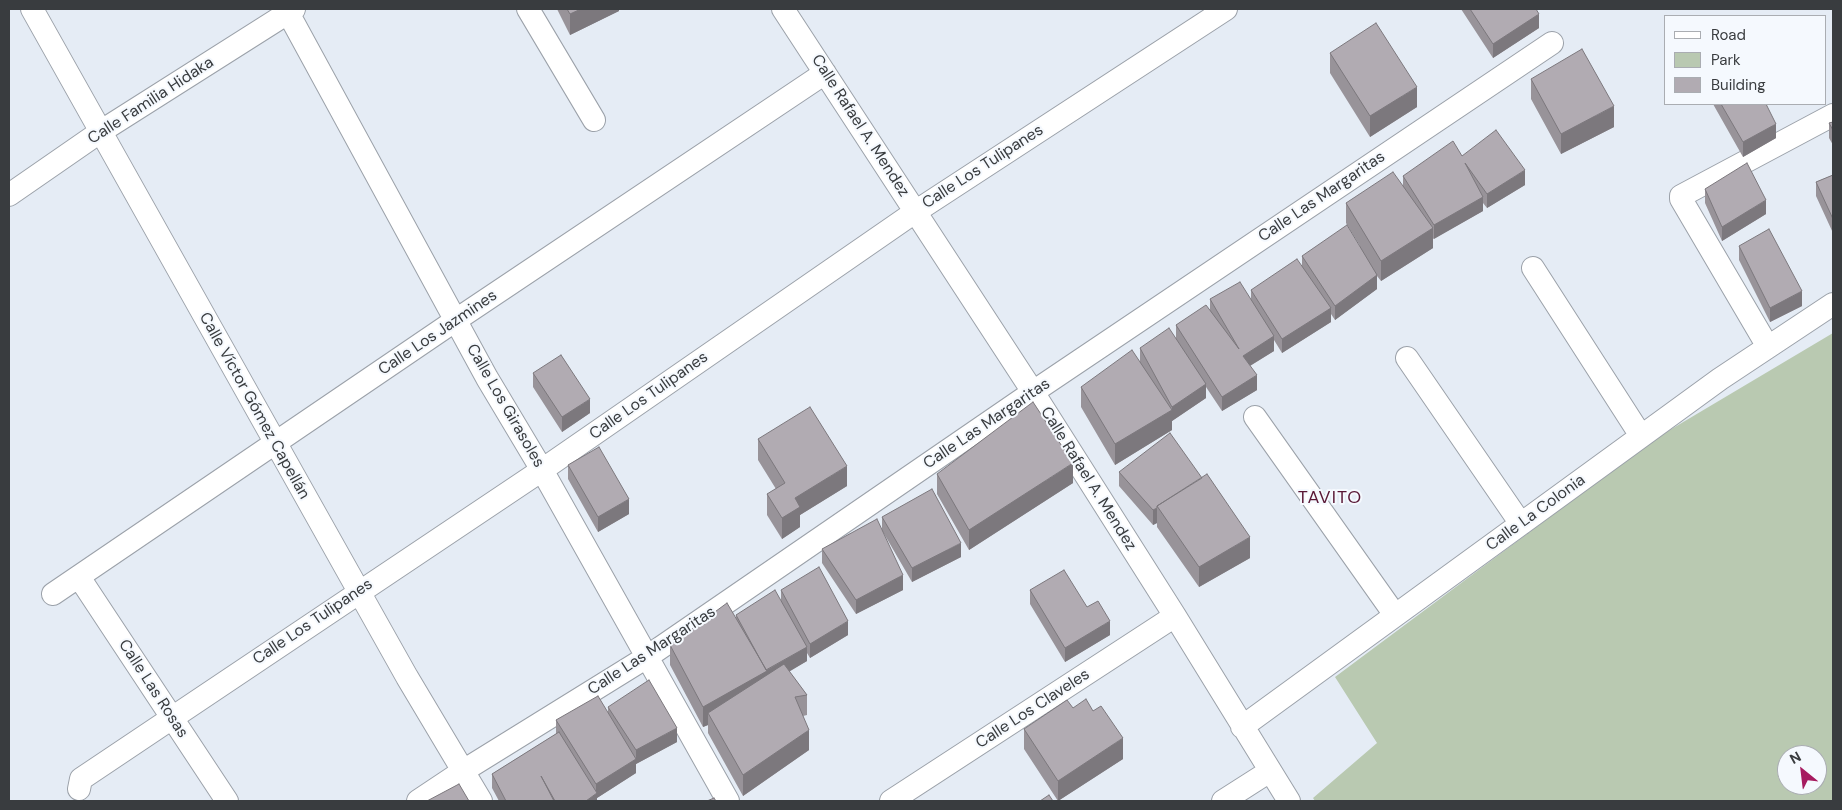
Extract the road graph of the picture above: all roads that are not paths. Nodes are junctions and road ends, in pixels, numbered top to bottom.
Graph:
1 (32, 9) edge
2 (528, 9) edge
3 (784, 9) edge
4 (1226, 9) edge
5 (290, 10) edge
6 (1552, 43) dead end
7 (825, 73) junction
8 (1833, 115) edge
9 (594, 120) dead end
10 (100, 132) junction
11 (9, 195) edge
12 (916, 212) junction
13 (1533, 268) dead end
14 (1833, 304) edge
15 (456, 320) junction
16 (1768, 347) junction
17 (1407, 358) dead end
18 (1032, 392) junction
19 (1255, 417) dead end
20 (1642, 436) junction
21 (275, 444) junction
22 (542, 470) junction
23 (1521, 524) junction
24 (79, 577) junction
25 (359, 592) junction
26 (53, 594) dead end
27 (1395, 615) junction
28 (1175, 616) junction
29 (647, 657) junction
30 (171, 718) junction
31 (1242, 726) junction
32 (463, 771) junction
33 (1270, 771) junction
34 (79, 788) dead end
35 (227, 801) edge
36 (418, 801) edge
37 (481, 801) edge
38 (728, 801) edge
39 (892, 801) edge
40 (1222, 801) edge
41 (1289, 801) edge

1 - 10 street, Calle Víctor Gómez Capellán
2 - 9 street
3 - 7 street, Calle Rafael A. Mendez
4 - 12 street, Calle Los Tulipanes
5 - 10 street, Calle Familia Hidaka
5 - 15 street, Calle Los Girasoles
6 - 18 street, Calle Las Margaritas
7 - 12 street, Calle Rafael A. Mendez
7 - 15 street, Calle Los Jazmines
8 - 16 street
10 - 11 street, Calle Familia Hidaka
10 - 21 street, Calle Víctor Gómez Capellán
12 - 18 street, Calle Rafael A. Mendez
12 - 22 street, Calle Los Tulipanes
13 - 20 street
14 - 16 street, Calle La Colonia
15 - 21 street, Calle Los Jazmines
15 - 22 street, Calle Los Girasoles
16 - 20 street, Calle La Colonia
17 - 23 street
18 - 28 street, Calle Rafael A. Mendez
18 - 29 street, Calle Las Margaritas
19 - 27 street
20 - 23 street, Calle La Colonia
21 - 24 street, Calle Los Jazmines
21 - 25 street, Calle Víctor Gómez Capellán
22 - 25 street, Calle Los Tulipanes
22 - 29 street, Calle Los Girasoles
23 - 27 street, Calle La Colonia
24 - 26 street, Calle Los Jazmines
24 - 30 street, Calle Las Rosas
25 - 30 street, Calle Los Tulipanes
25 - 32 street, Calle Víctor Gómez Capellán
27 - 31 street, Calle La Colonia
28 - 31 street, Calle Rafael A. Mendez
28 - 39 street, Calle Los Claveles
29 - 32 street, Calle Las Margaritas
29 - 38 street, Calle Los Girasoles
30 - 34 street, Calle Los Tulipanes
30 - 35 street, Calle Las Rosas
31 - 33 street, Calle Rafael A. Mendez
32 - 36 street, Calle Las Margaritas
32 - 37 street, Calle Víctor Gómez Capellán
33 - 40 street
33 - 41 street, Calle Rafael A. Mendez

